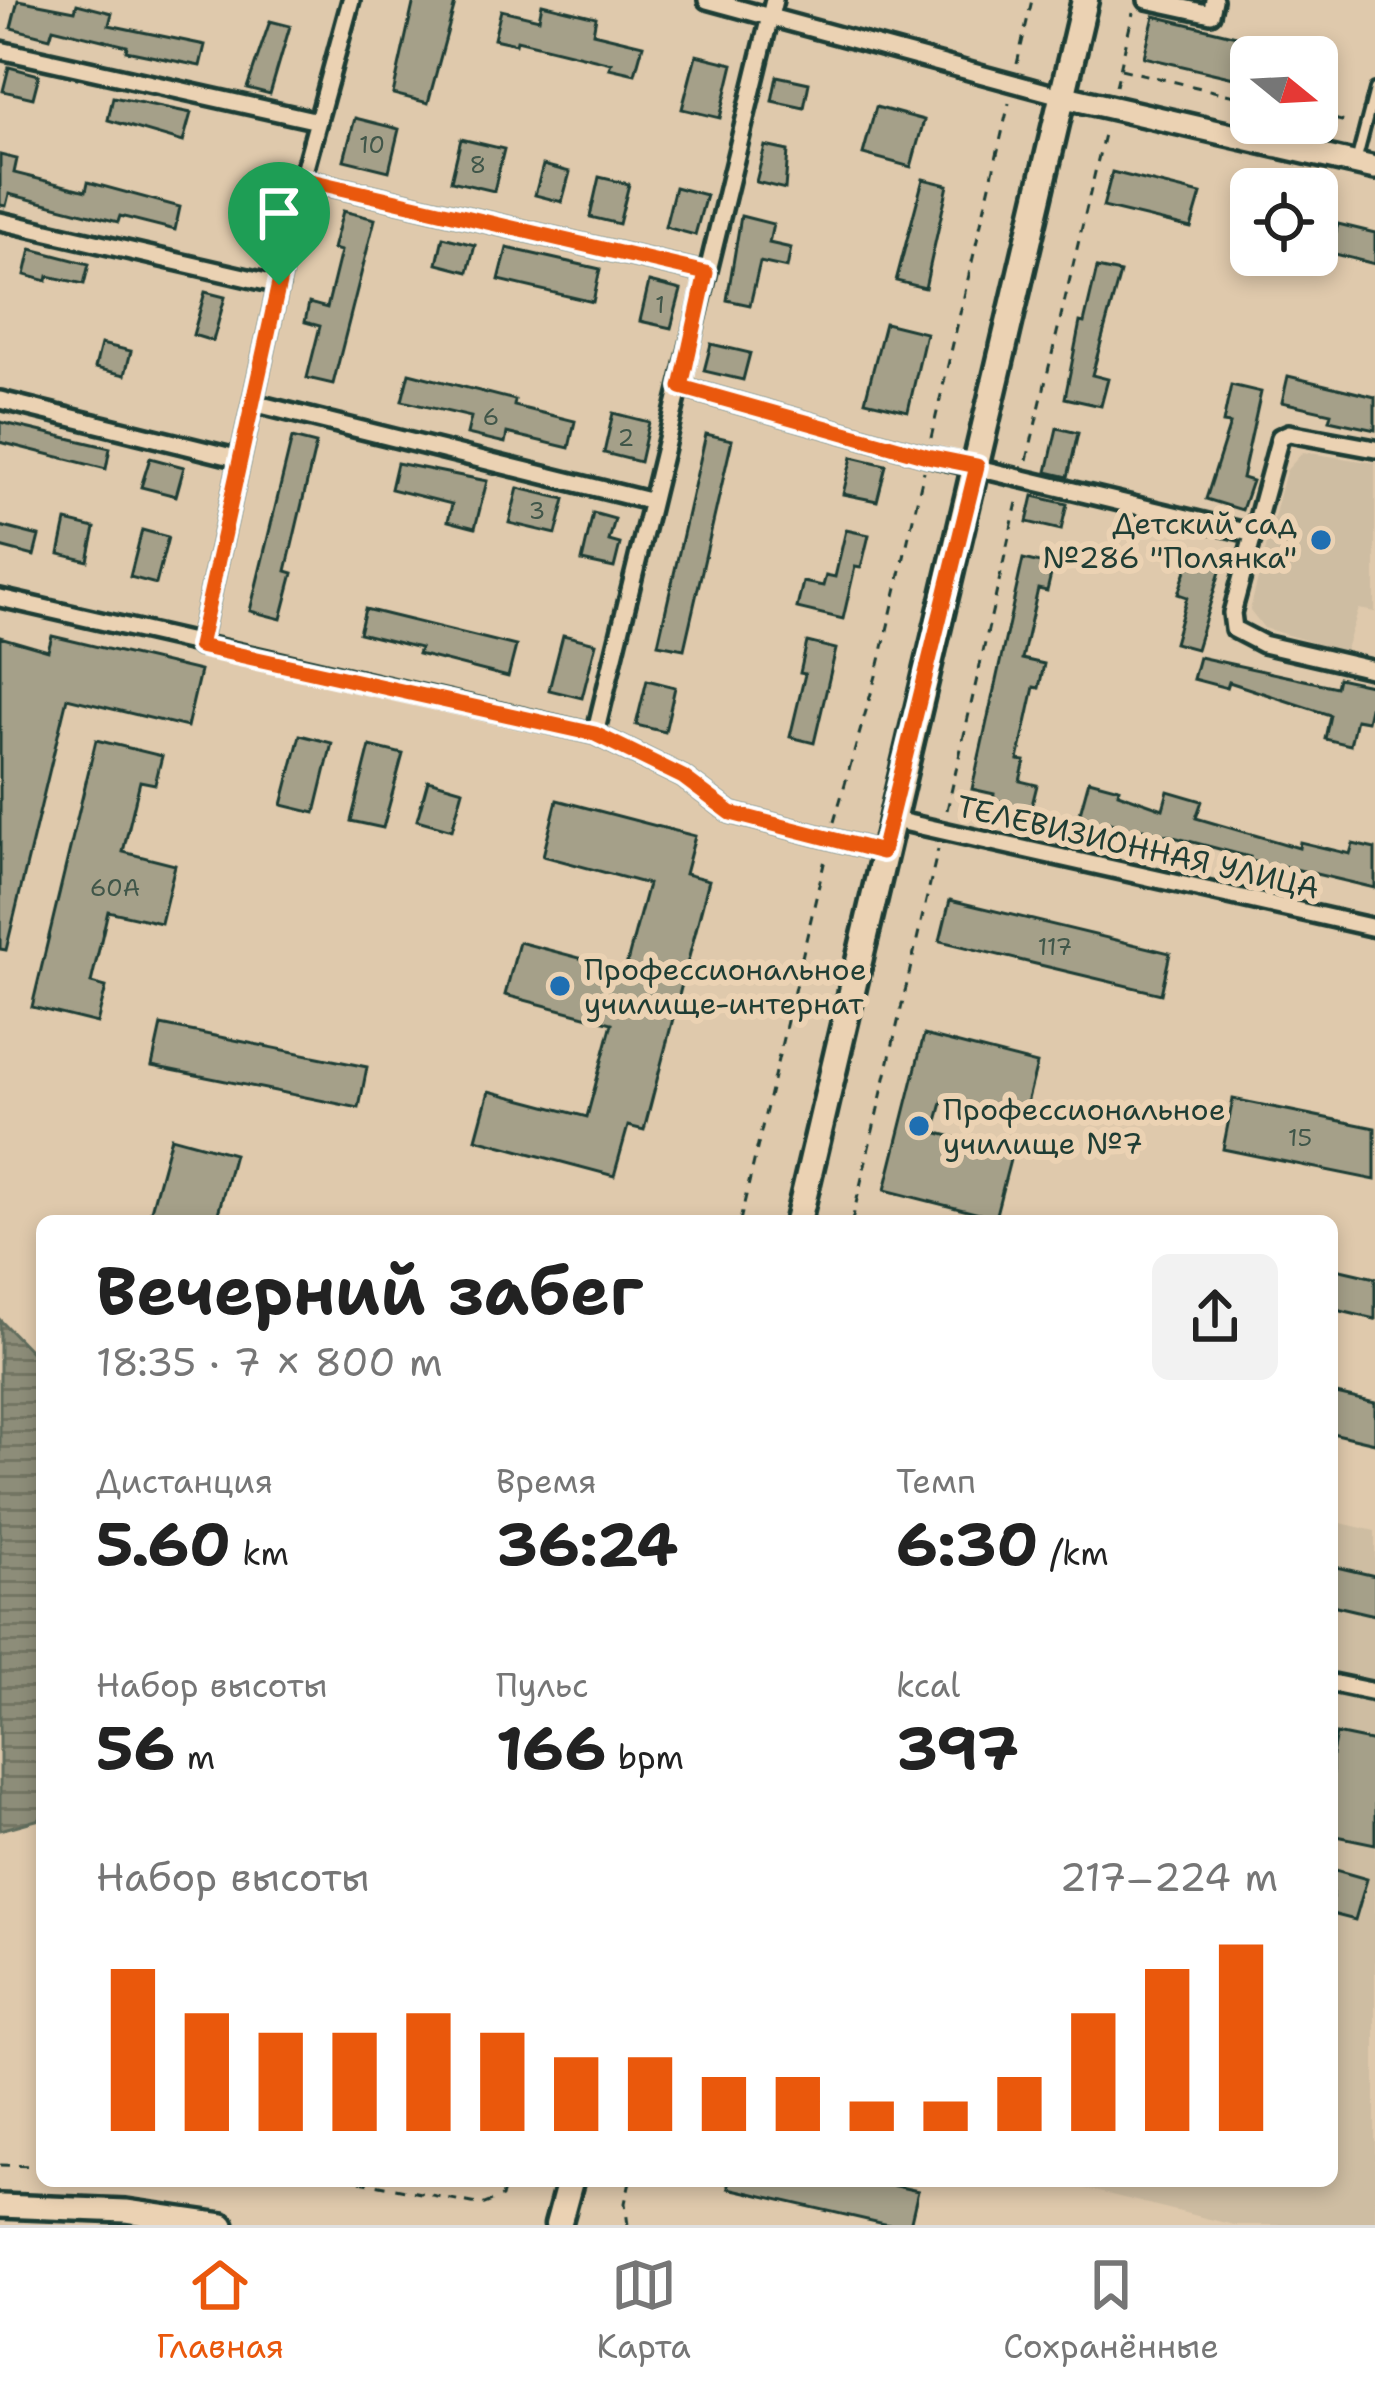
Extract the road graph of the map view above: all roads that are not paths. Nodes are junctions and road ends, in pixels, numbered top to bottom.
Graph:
1 (351, 0) edge
2 (707, 0) edge
3 (1085, 0) edge
4 (1147, 0) edge
5 (1214, 0) edge
6 (772, 7) edge
7 (0, 50) edge
8 (1375, 89) edge
9 (1061, 96) junction
10 (318, 121) junction
11 (1365, 165) edge
12 (302, 179) junction
13 (0, 221) edge
14 (706, 273) junction
15 (279, 285) junction
16 (681, 387) junction
17 (0, 400) edge
18 (253, 404) junction
19 (1375, 449) edge
20 (240, 459) junction
21 (977, 466) junction
22 (649, 501) junction
23 (1254, 534) junction
24 (0, 598) edge
25 (199, 646) junction
26 (1375, 670) edge
27 (595, 734) junction
28 (890, 819) junction
29 (882, 852) junction
30 (1375, 928) edge
31 (799, 1215) edge
32 (1338, 1684) edge
33 (1375, 1692) edge
34 (568, 2187) edge
35 (0, 2206) edge
36 (223, 2225) edge
37 (558, 2225) edge

1 - 10 street
2 - 6 street
3 - 9 main road
4 - 5 street
6 - 9 street
6 - 14 street
7 - 10 street
8 - 11 lane
9 - 11 street
9 - 21 main road
10 - 12 street
12 - 14 street
12 - 15 street
13 - 15 street
14 - 16 street
15 - 18 street
16 - 21 street
16 - 22 street
17 - 20 street
18 - 20 street
18 - 22 street
19 - 23 street
20 - 25 street
21 - 23 street
21 - 28 main road
22 - 27 street
23 - 26 street
24 - 25 street
25 - 27 street
27 - 29 street
28 - 29 main road
28 - 30 street, ТЕЛЕВИЗИОННАЯ УЛИЦА
29 - 31 main road
32 - 33 street
34 - 37 main road
35 - 36 street

